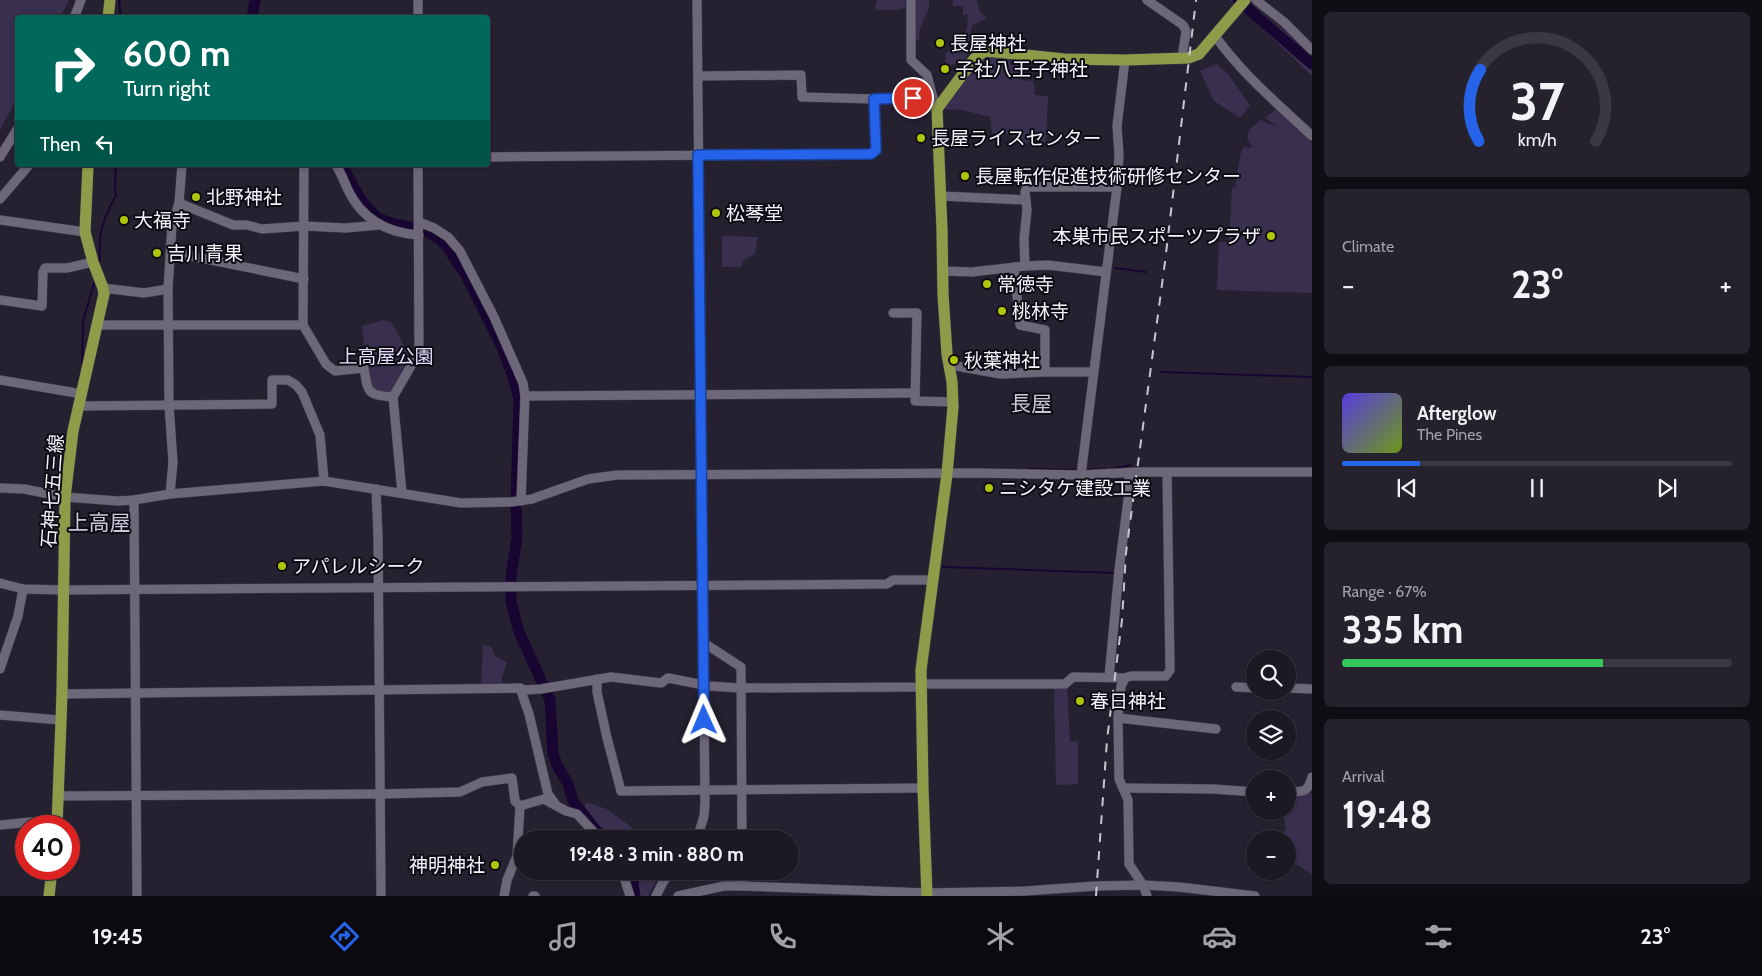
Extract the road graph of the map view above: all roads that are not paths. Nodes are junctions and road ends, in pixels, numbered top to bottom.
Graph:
1 (81, 0) edge
2 (110, 0) edge
3 (418, 0) edge
4 (697, 0) edge
5 (911, 0) edge
6 (1147, 0) edge
7 (1245, 0) edge
8 (1256, 0) edge
9 (75, 15) edge
10 (108, 15) edge
11 (418, 15) edge
12 (1215, 36) junction
13 (1312, 50) edge
14 (1182, 58) junction
15 (1125, 60) junction
16 (698, 76) junction
17 (874, 99) junction
18 (935, 104) junction
19 (15, 133) edge
20 (1312, 136) edge
21 (698, 155) junction
22 (0, 157) edge
23 (490, 157) edge
24 (26, 167) edge
25 (88, 167) edge
26 (182, 167) edge
27 (304, 167) edge
28 (337, 167) edge
29 (418, 167) edge
30 (1117, 187) junction
31 (941, 196) junction
32 (0, 199) edge
33 (1026, 200) junction
34 (179, 203) junction
35 (0, 220) edge
36 (419, 222) junction
37 (380, 225) junction
38 (304, 226) junction
39 (85, 232) junction
40 (419, 235) junction
41 (171, 252) junction
42 (93, 262) junction
43 (1025, 266) junction
44 (1014, 267) junction
45 (943, 271) junction
46 (1106, 272) junction
47 (304, 280) junction
48 (103, 288) junction
49 (168, 289) junction
50 (0, 300) edge
51 (893, 313) dead end
52 (97, 325) junction
53 (168, 326) junction
54 (303, 326) junction
55 (950, 365) junction
56 (1045, 372) junction
57 (1093, 372) junction
58 (0, 380) edge
59 (915, 393) junction
60 (82, 394) junction
61 (701, 395) junction
62 (525, 396) junction
63 (393, 398) junction
64 (953, 402) junction
65 (169, 405) junction
66 (79, 406) junction
67 (1166, 472) junction
68 (1312, 472) edge
69 (1129, 473) junction
70 (701, 474) junction
71 (947, 474) junction
72 (1082, 475) junction
73 (324, 481) junction
74 (0, 488) edge
75 (376, 489) junction
76 (402, 493) junction
77 (170, 494) junction
78 (65, 497) junction
79 (134, 500) junction
80 (521, 501) junction
81 (932, 580) junction
82 (0, 583) edge
83 (703, 586) junction
84 (23, 588) junction
85 (377, 588) junction
86 (63, 590) junction
87 (134, 590) junction
88 (704, 643) junction
89 (0, 669) edge
90 (1108, 678) junction
91 (1125, 678) junction
92 (597, 679) junction
93 (704, 685) junction
94 (921, 685) junction
95 (1236, 687) dead end
96 (520, 688) junction
97 (740, 688) junction
98 (1246, 688) edge
99 (1296, 688) edge
100 (1312, 689) edge
101 (380, 690) junction
102 (62, 694) junction
103 (136, 694) junction
104 (0, 716) edge
105 (1118, 718) junction
106 (60, 720) junction
107 (1216, 729) dead end
108 (1312, 777) edge
109 (923, 788) junction
110 (1123, 788) junction
111 (705, 790) junction
112 (742, 791) junction
113 (1246, 791) edge
114 (1296, 792) edge
115 (381, 794) junction
116 (59, 796) junction
117 (137, 796) junction
118 (556, 805) junction
119 (520, 806) junction
120 (58, 815) edge
121 (15, 825) edge
122 (1, 828) edge
123 (592, 830) edge
124 (699, 830) edge
125 (742, 830) edge
126 (51, 880) edge
127 (625, 880) edge
128 (665, 880) edge
129 (742, 880) edge
130 (1143, 885) junction
131 (742, 886) junction
132 (787, 892) edge
133 (927, 895) edge
134 (49, 896) edge
135 (137, 896) edge
136 (381, 896) edge
137 (504, 896) edge
138 (630, 896) edge
139 (656, 896) edge
140 (678, 896) edge
141 (1147, 896) edge
142 (1254, 896) edge

1 - 9 street
2 - 10 main road
3 - 11 street
4 - 16 street
5 - 18 street
6 - 14 street
7 - 12 main road
8 - 13 street
12 - 14 main road
12 - 20 street
14 - 15 main road
15 - 18 main road
15 - 30 street
16 - 17 street
16 - 21 street
17 - 18 street
17 - 21 street
18 - 31 main road
19 - 22 street
21 - 23 street
21 - 61 street
24 - 32 street
25 - 39 main road, 石神七五三線
26 - 34 street
27 - 38 street
28 - 37 street
29 - 36 street
30 - 33 street
30 - 46 street
31 - 33 street
31 - 45 main road
33 - 43 street
34 - 38 street
34 - 41 street
35 - 39 street
36 - 40 street
36 - 62 street
37 - 38 street
37 - 40 street
38 - 47 street
39 - 42 main road, 石神七五三線
40 - 63 street
41 - 47 street
41 - 49 street
42 - 48 main road, 石神七五三線
42 - 50 street
43 - 44 street
43 - 46 street
44 - 45 street
44 - 56 street
45 - 55 main road
46 - 57 street
47 - 54 street
48 - 49 street
48 - 52 main road, 石神七五三線
49 - 53 street
51 - 59 street
52 - 53 street
52 - 60 main road, 石神七五三線
53 - 54 street
53 - 65 street
54 - 63 street
55 - 56 street
55 - 64 main road
56 - 57 street
57 - 72 street
58 - 60 street
59 - 61 street
59 - 64 street
60 - 66 main road, 石神七五三線
61 - 62 street
61 - 70 street
62 - 80 street
63 - 76 street
64 - 71 main road
65 - 66 street
65 - 73 street
65 - 77 street
66 - 78 main road, 石神七五三線
67 - 68 street
67 - 69 street
67 - 91 street
69 - 72 street
69 - 90 street
70 - 71 street
70 - 80 street
70 - 83 street
71 - 72 street
71 - 81 main road
73 - 75 street
73 - 77 street
74 - 78 street
75 - 76 street
75 - 85 street
76 - 80 street
77 - 79 street
78 - 79 street
78 - 86 main road, 石神七五三線
79 - 87 street
81 - 83 street
81 - 94 main road
82 - 84 street
83 - 85 street
83 - 88 street
84 - 86 street
84 - 89 street
85 - 87 street
85 - 101 street
86 - 87 street
86 - 102 main road, 石神七五三線
87 - 103 street
88 - 93 street
88 - 97 street
90 - 91 street
90 - 94 street
91 - 105 street
92 - 93 street
92 - 96 street
92 - 111 street
93 - 97 street
93 - 111 street
94 - 97 street
94 - 109 main road
95 - 98 street
96 - 101 street
96 - 118 street
97 - 112 street
99 - 100 street
101 - 103 street
101 - 115 street
102 - 103 street
102 - 106 main road, 石神七五三線
103 - 117 street
104 - 106 street
105 - 107 street
105 - 110 street
106 - 116 main road, 石神七五三線
108 - 114 street
109 - 112 street
109 - 133 main road
110 - 113 street
110 - 130 street
111 - 112 street
111 - 124 street
112 - 125 street
115 - 117 street
115 - 119 street
115 - 136 street
116 - 117 street
116 - 120 main road, 石神七五三線
117 - 135 street
118 - 119 street
118 - 123 street
119 - 137 street
121 - 122 street
126 - 134 main road
127 - 138 street
128 - 139 street
129 - 131 street
130 - 133 street
130 - 141 street
130 - 142 street
131 - 132 street
131 - 140 street
132 - 133 street

